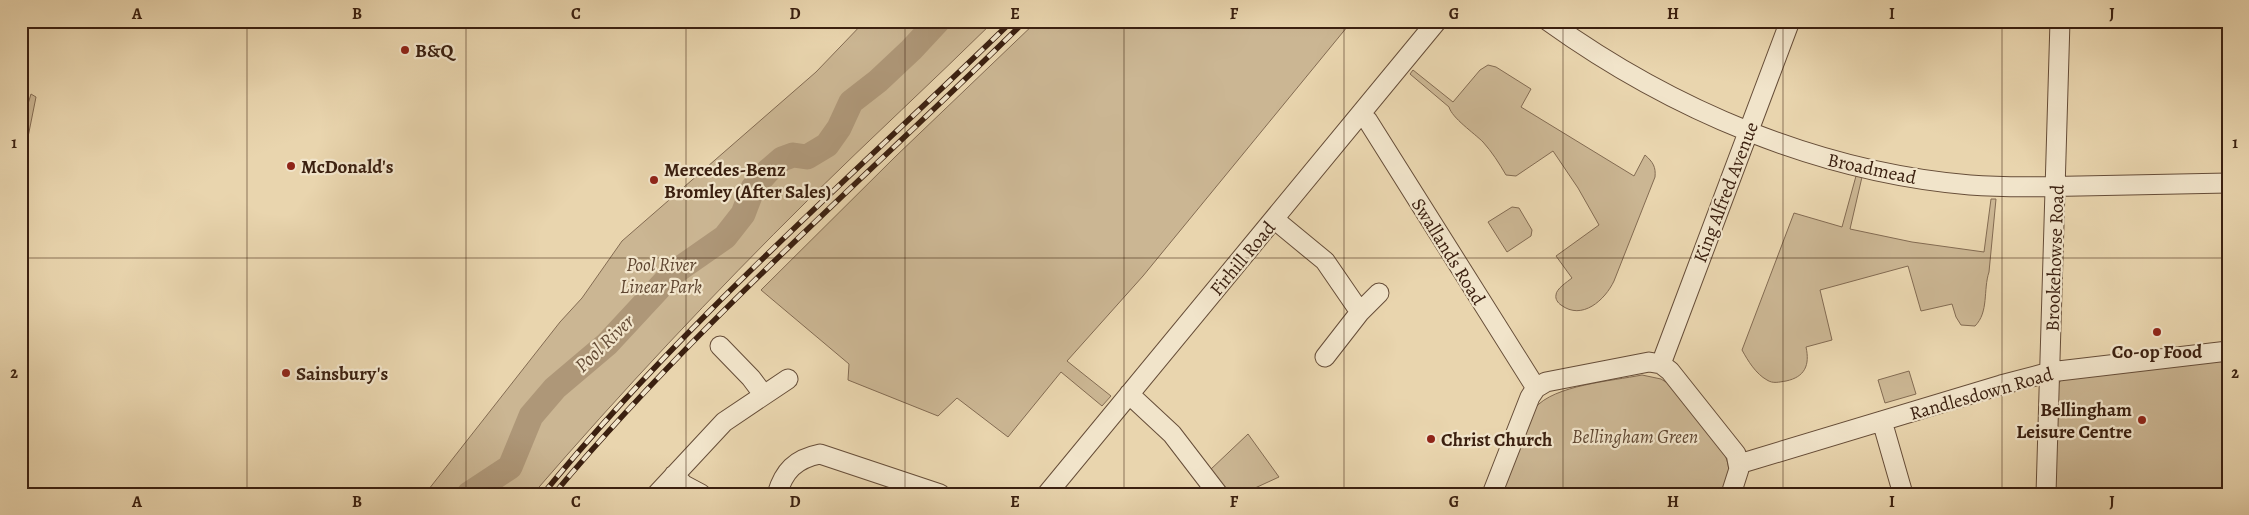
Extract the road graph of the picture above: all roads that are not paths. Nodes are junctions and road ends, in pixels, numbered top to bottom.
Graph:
1 (1438, 21) edge
2 (1548, 21) edge
3 (1790, 21) edge
4 (2060, 21) edge
5 (1361, 115) junction
6 (1748, 131) junction
7 (2228, 183) edge
8 (2056, 186) junction
9 (1274, 219) junction
10 (1379, 293) dead end
11 (1360, 312) junction
12 (720, 346) dead end
13 (2228, 351) edge
14 (1325, 357) dead end
15 (1661, 364) junction
16 (2050, 372) junction
17 (788, 379) dead end
18 (1536, 388) junction
19 (763, 394) junction
20 (1129, 394) junction
21 (1882, 421) junction
22 (1739, 464) junction
23 (674, 475) junction
24 (657, 494) edge
25 (701, 494) edge
26 (777, 494) edge
27 (940, 494) edge
28 (1047, 494) edge
29 (1218, 494) edge
30 (1492, 494) edge
31 (1731, 494) edge
32 (1902, 494) edge
33 (2046, 494) edge

1 - 5 street, Firhill Road
2 - 6 street, Broadmead
3 - 6 street, King Alfred Avenue
4 - 8 street, Brookehowse Road
5 - 9 street, Firhill Road
5 - 18 street, Swallands Road
6 - 8 street, Broadmead
6 - 15 street, King Alfred Avenue
7 - 8 street, Broadmead
8 - 16 street, Brookehowse Road
9 - 11 street
9 - 20 street, Firhill Road
10 - 11 street
11 - 14 street
12 - 19 street
13 - 16 street, Randlesdown Road
15 - 18 street
15 - 22 street
16 - 21 street, Randlesdown Road
16 - 33 street, Brookehowse Road
17 - 19 street
18 - 30 street
19 - 23 street
20 - 28 street, Firhill Road
20 - 29 street
21 - 22 street, Randlesdown Road
21 - 32 street
22 - 31 street
23 - 24 street
23 - 25 street
26 - 27 street

